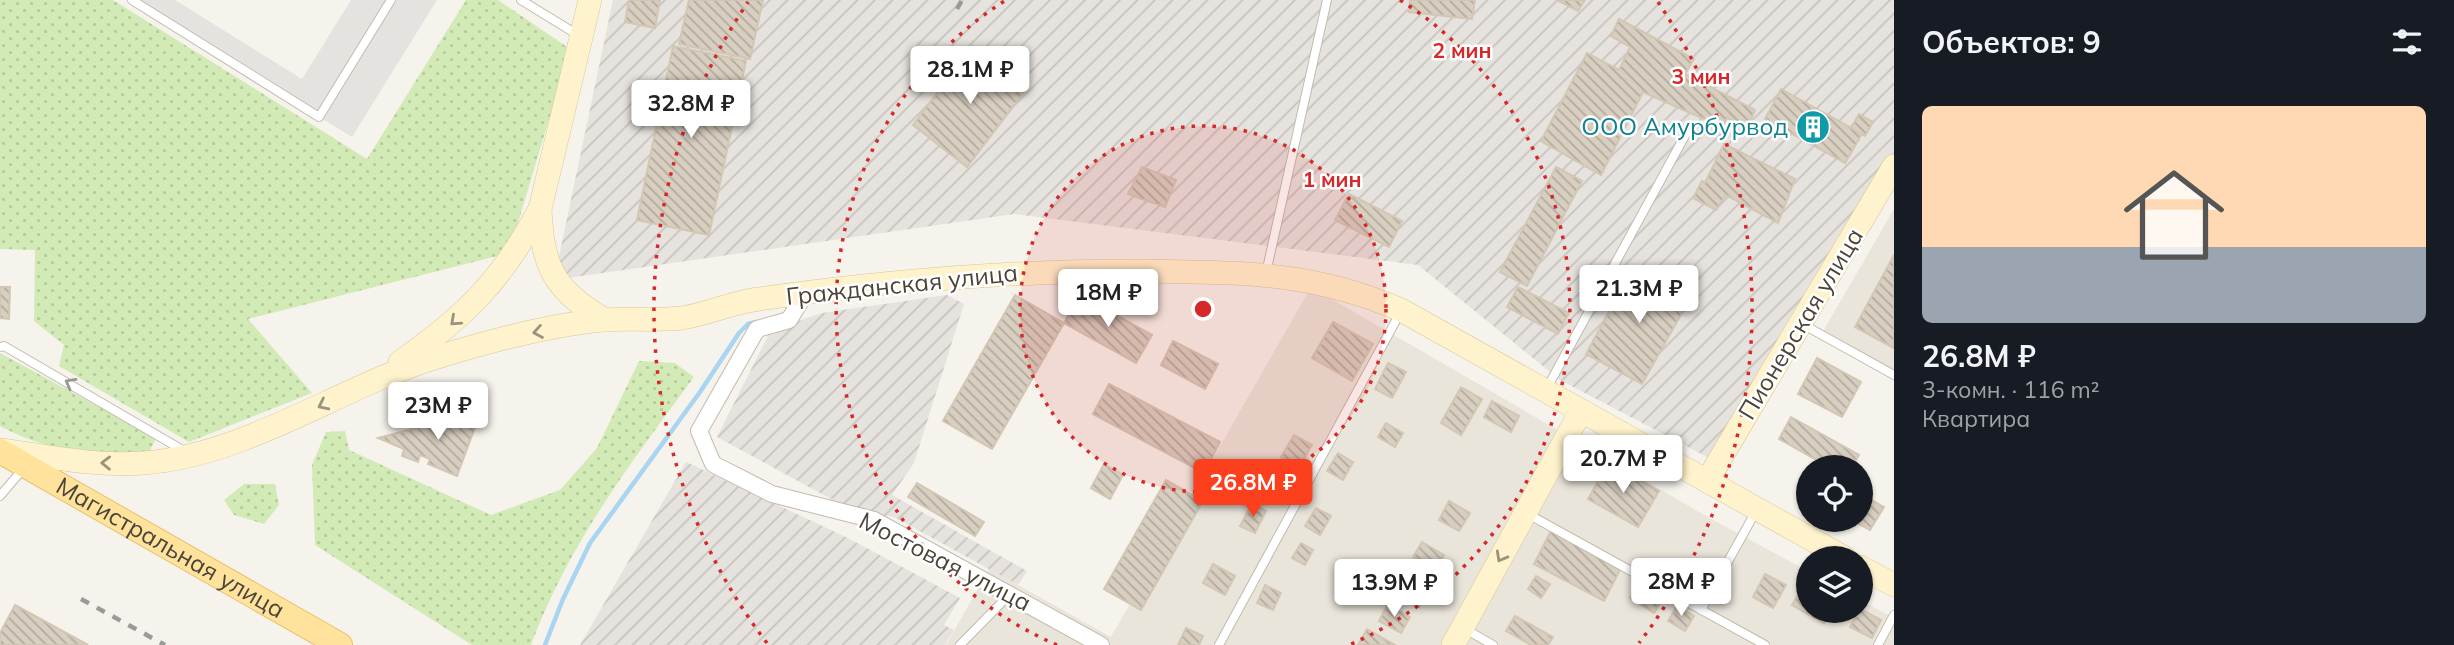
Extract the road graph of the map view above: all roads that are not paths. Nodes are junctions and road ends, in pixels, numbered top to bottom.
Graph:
1 (132, 0) edge
2 (391, 0) edge
3 (521, 0) edge
4 (590, 0) edge
5 (1327, 0) edge
6 (582, 37) junction
7 (1688, 130) dead end
8 (1894, 166) edge
9 (540, 209) junction
10 (1266, 273) junction
11 (805, 294) junction
12 (1401, 310) junction
13 (605, 320) junction
14 (1801, 324) junction
15 (0, 347) edge
16 (1894, 375) edge
17 (376, 379) junction
18 (1545, 391) junction
19 (1581, 411) junction
20 (0, 450) edge
21 (192, 455) junction
22 (26, 466) junction
23 (1707, 481) junction
24 (0, 496) edge
25 (1757, 510) junction
26 (1526, 513) junction
27 (1823, 546) edge
28 (1873, 574) edge
29 (1894, 585) edge
30 (1010, 594) junction
31 (1701, 610) junction
32 (1894, 615) edge
33 (1458, 636) edge
34 (340, 645) edge
35 (960, 645) edge
36 (1101, 645) edge
37 (1219, 645) edge
38 (1493, 645) edge
39 (1765, 645) edge
40 (1878, 645) edge

1 - 2 lane
3 - 6 lane
4 - 6 street
5 - 10 lane
6 - 9 street
7 - 18 lane
8 - 14 street, Пионерская улица
9 - 13 street
9 -> 17 street
10 - 11 street, Гражданская улица
10 - 12 street, Гражданская улица
11 - 13 street, Гражданская улица
11 - 30 street, Мостовая улица
12 - 18 street, Гражданская улица
12 - 37 lane
13 -> 17 street, Гражданская улица
14 - 16 lane
14 - 23 street, Пионерская улица
21 -> 15 lane
17 -> 21 street, Гражданская улица
18 - 19 street, Гражданская улица
19 - 23 street, Гражданская улица
19 - 26 street
21 -> 20 street, Гражданская улица
20 - 22 main road, Магистральная улица
22 - 24 lane
22 - 34 main road, Магистральная улица
23 - 25 street, Гражданская улица
25 - 27 street, Гражданская улица
25 - 31 lane
26 - 31 lane
26 -> 33 street
28 - 29 street
30 - 35 lane
30 - 36 street, Мостовая улица
31 - 39 lane
32 - 40 lane
33 - 38 lane

